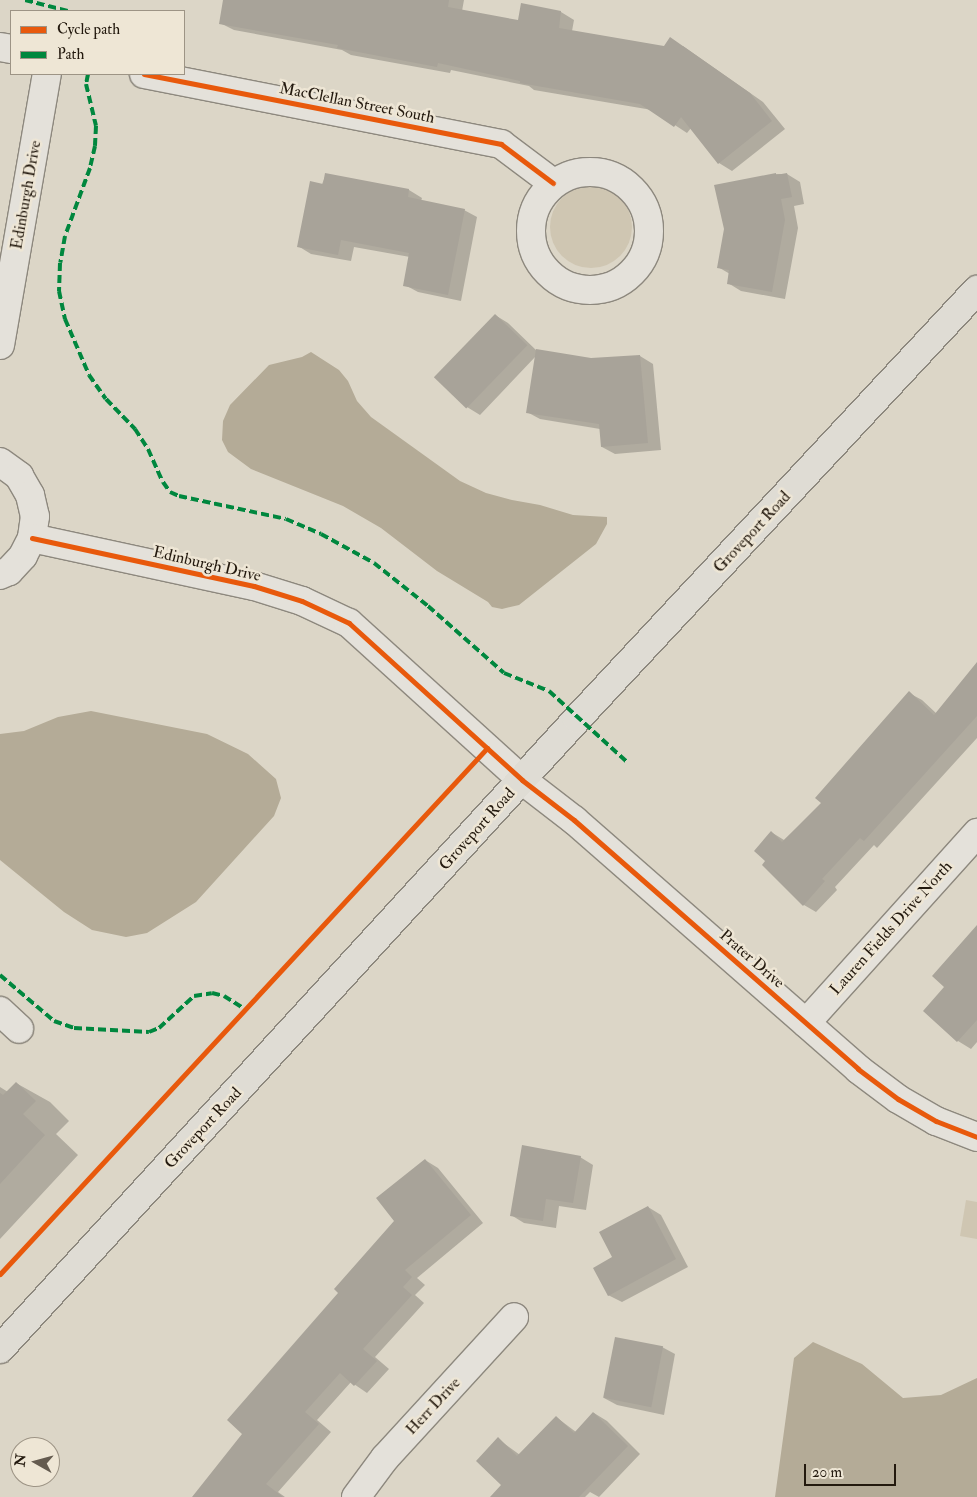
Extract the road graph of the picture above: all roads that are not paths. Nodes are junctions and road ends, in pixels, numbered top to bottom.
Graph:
1 (46, 75) edge
2 (149, 75) edge
3 (553, 183) junction
4 (977, 290) edge
5 (0, 345) edge
6 (0, 462) edge
7 (32, 538) junction
8 (0, 575) edge
9 (522, 780) junction
10 (977, 833) edge
11 (806, 1023) junction
12 (977, 1138) edge
13 (514, 1317) dead end
14 (0, 1349) edge
15 (356, 1497) edge

1 - 5 street, Edinburgh Drive
2 - 3 street, MacClellan Street South
3 - 3 street
4 - 9 main road, Groveport Road
6 - 7 street
7 - 8 street
7 - 9 street, Edinburgh Drive
9 - 11 street, Prater Drive
9 - 14 main road, Groveport Road
10 - 11 street, Lauren Fields Drive North
11 - 12 street, Prater Drive
13 - 15 street, Herr Drive

